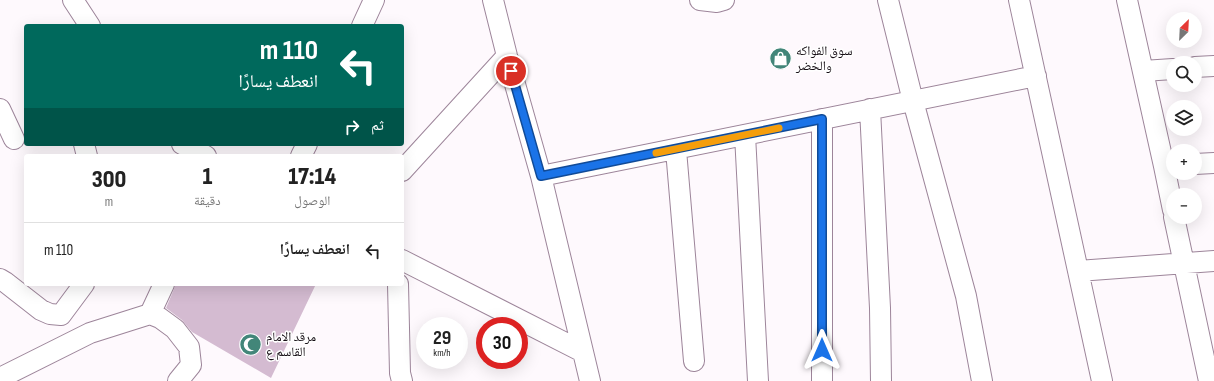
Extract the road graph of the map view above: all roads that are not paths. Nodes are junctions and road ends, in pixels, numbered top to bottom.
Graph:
1 (73, 0) edge
2 (374, 0) edge
3 (493, 0) edge
4 (888, 0) edge
5 (1019, 0) edge
6 (1127, 0) edge
7 (89, 24) edge
8 (363, 24) edge
9 (507, 56) junction
10 (1214, 66) edge
11 (1202, 67) edge
12 (1166, 69) edge
13 (1142, 71) junction
14 (1036, 76) junction
15 (913, 101) junction
16 (0, 109) edge
17 (870, 109) junction
18 (822, 119) junction
19 (745, 135) junction
20 (13, 139) edge
21 (186, 146) edge
22 (676, 150) junction
23 (202, 154) edge
24 (1166, 155) edge
25 (1214, 163) edge
26 (1202, 164) edge
27 (404, 169) edge
28 (541, 176) junction
29 (1175, 224) edge
30 (404, 261) edge
31 (1214, 261) edge
32 (1183, 263) junction
33 (1078, 271) junction
34 (0, 279) edge
35 (83, 286) edge
36 (163, 286) edge
37 (398, 286) edge
38 (150, 314) junction
39 (583, 352) junction
40 (694, 362) dead end
41 (1209, 371) edge
42 (0, 378) edge
43 (178, 381) edge
44 (402, 381) edge
45 (590, 381) edge
46 (758, 381) edge
47 (822, 381) edge
48 (881, 381) edge
49 (982, 381) edge
50 (1102, 381) edge

1 - 7 street
2 - 8 street
3 - 9 street
4 - 15 street
5 - 14 street
6 - 13 street
9 - 27 street
9 - 28 street
10 - 11 street
12 - 13 street
13 - 24 street
14 - 15 street
14 - 33 street
15 - 17 street
15 - 49 street
16 - 20 street
17 - 18 street
17 - 48 street
18 - 19 street
18 - 47 street
19 - 22 street
19 - 46 street
21 - 23 street
22 - 28 street
22 - 40 street
25 - 26 street
28 - 39 street
29 - 32 street
30 - 39 street
31 - 32 street
32 - 33 street
32 - 41 street
33 - 50 street
34 - 35 street
36 - 38 street
37 - 44 street
38 - 42 street
38 - 43 street
39 - 45 street

